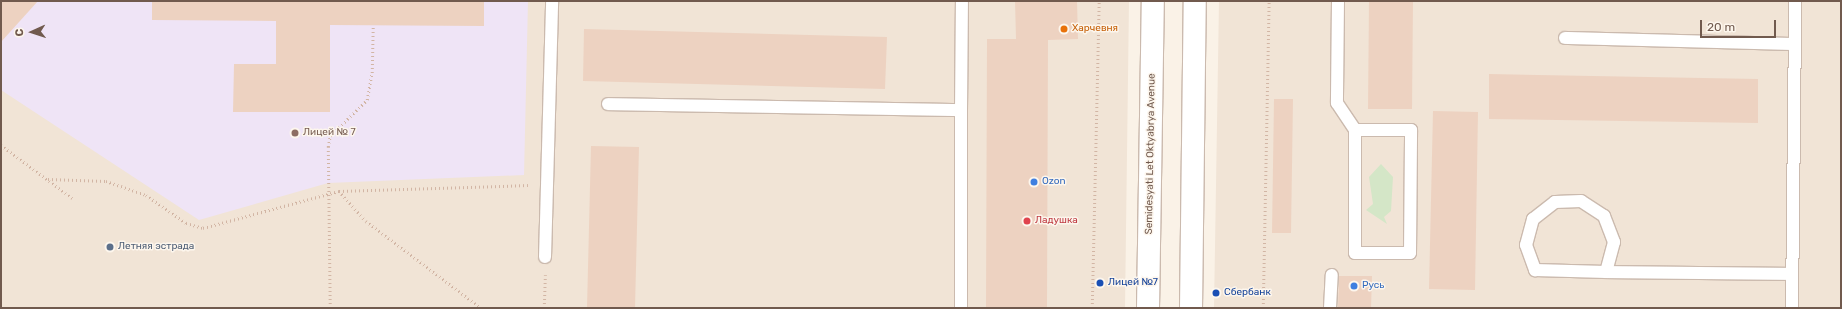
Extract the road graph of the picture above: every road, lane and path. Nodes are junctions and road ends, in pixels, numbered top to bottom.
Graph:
1 (552, 1) edge
2 (962, 1) edge
3 (1099, 1) edge
4 (1153, 1) edge
5 (1195, 1) edge
6 (1268, 1) edge
7 (1338, 1) edge
8 (1795, 1) edge
9 (373, 25) dead end
10 (1565, 38) dead end
11 (1795, 44) junction
12 (608, 104) dead end
13 (961, 110) junction
14 (1355, 130) junction
15 (1, 144) edge
16 (48, 179) junction
17 (546, 184) junction
18 (329, 192) junction
19 (339, 192) junction
20 (72, 198) dead end
21 (546, 257) joint
22 (1606, 272) junction
23 (1792, 274) junction
24 (1332, 275) dead end
25 (330, 308) edge
26 (481, 308) edge
27 (544, 308) edge
28 (961, 308) edge
29 (1092, 308) edge
30 (1148, 308) edge
31 (1191, 308) edge
32 (1263, 308) edge
33 (1330, 308) edge
34 (1792, 308) edge

1 - 17 lane
2 - 13 lane
3 - 29 path
4 - 30 main road, Semidesyati Let Oktyabrya Avenue
5 - 31 main road
6 - 32 path
7 - 14 lane
8 - 11 lane
9 - 18 path
10 - 11 lane
11 - 23 lane
12 - 13 lane
13 - 28 lane
14 - 14 lane
15 - 16 path
16 - 18 path
16 - 20 path
17 - 19 path
17 - 21 lane
18 - 19 path
18 - 25 path
19 - 26 path
21 - 27 path
22 - 22 lane
22 - 23 lane
23 - 34 lane
24 - 33 lane

